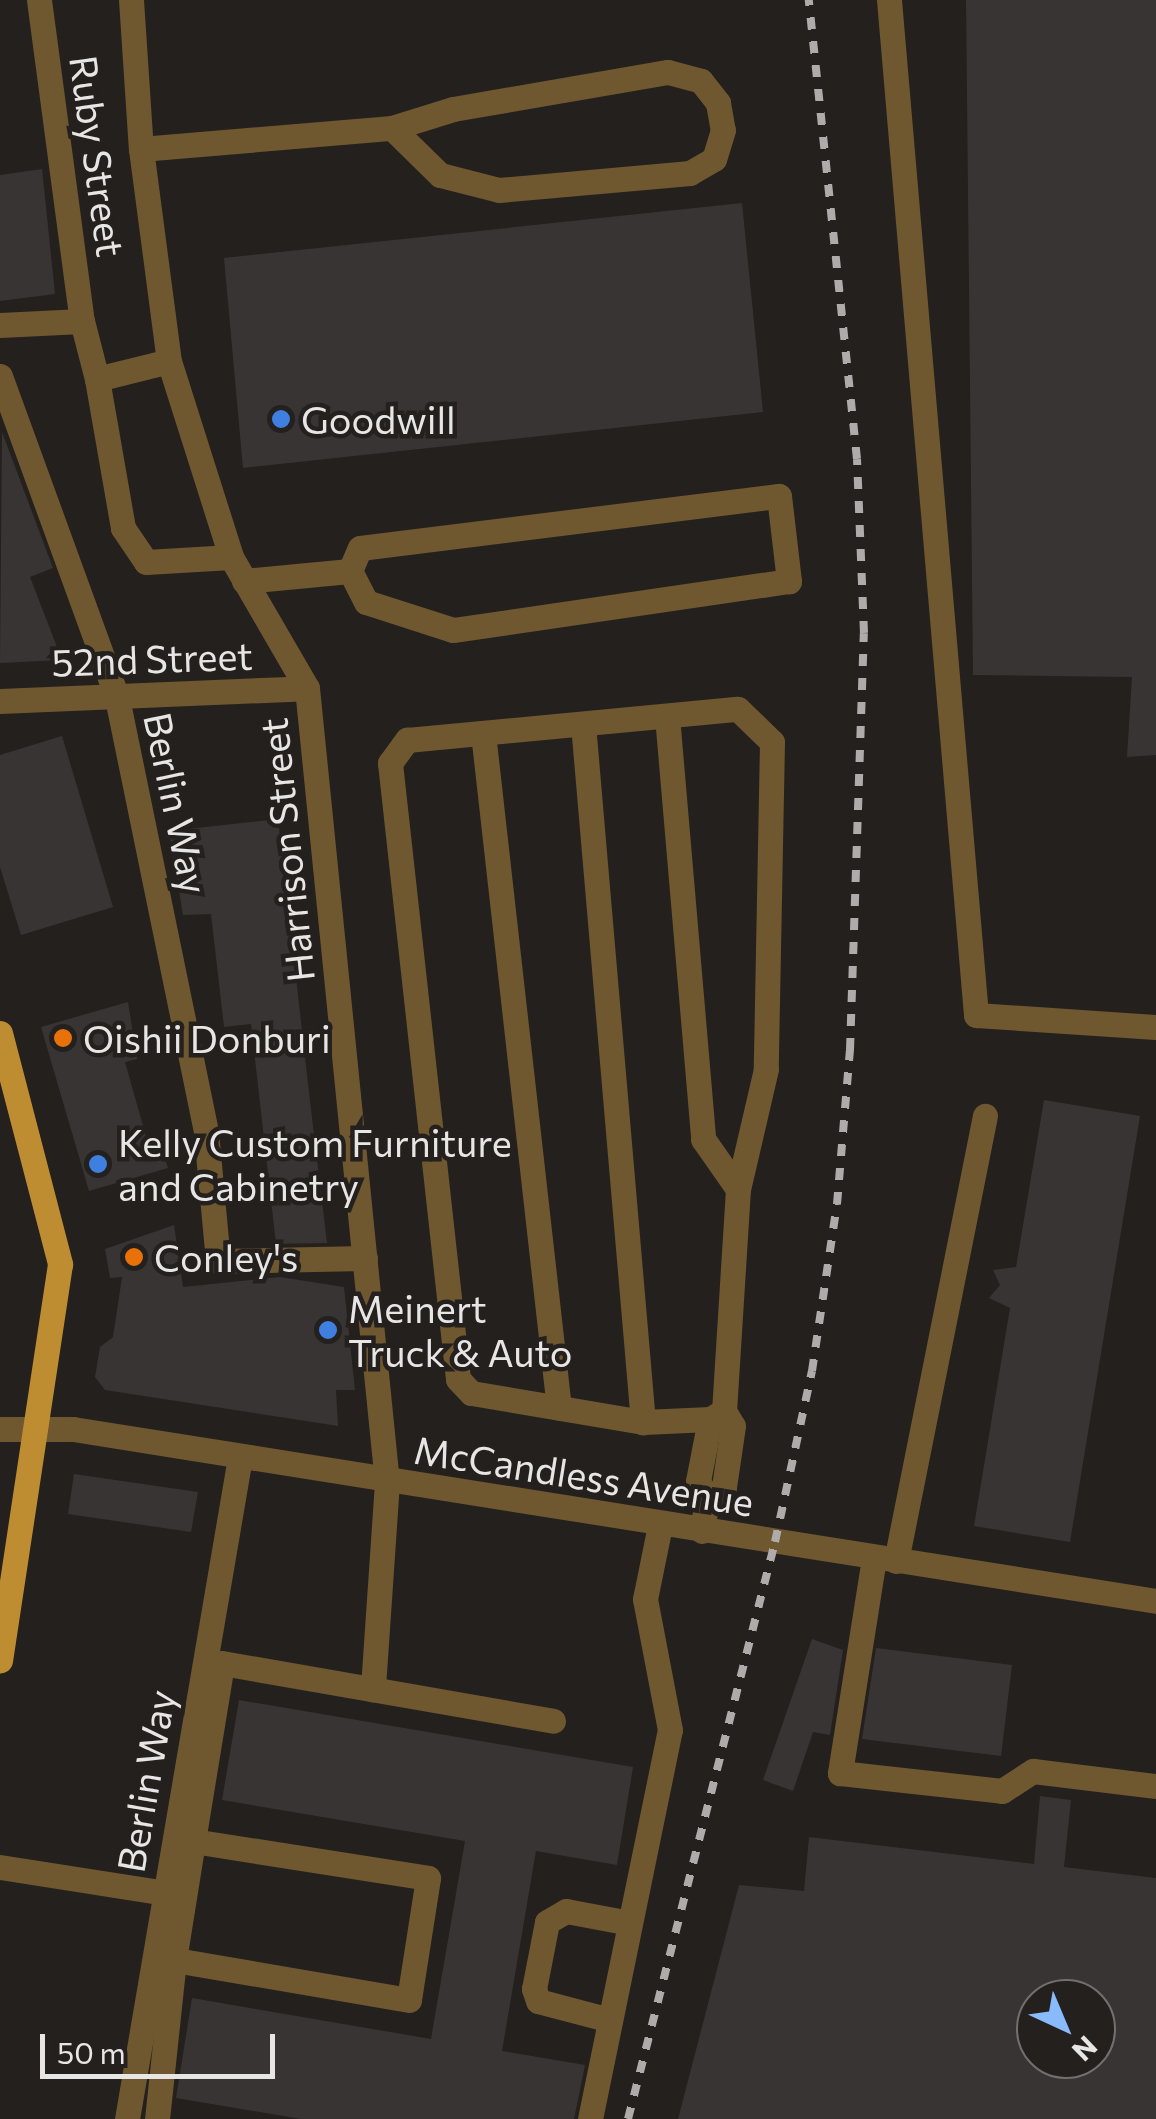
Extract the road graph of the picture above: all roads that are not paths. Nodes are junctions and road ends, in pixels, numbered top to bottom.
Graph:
1 (39, 0) edge
2 (130, 0) edge
3 (889, 0) edge
4 (392, 128) junction
5 (141, 149) junction
6 (82, 321) junction
7 (0, 324) edge
8 (168, 361) junction
9 (0, 376) edge
10 (97, 380) junction
11 (8, 421) edge
12 (231, 558) junction
13 (355, 560) junction
14 (244, 581) junction
15 (308, 688) junction
16 (117, 698) junction
17 (0, 701) edge
18 (667, 716) junction
19 (583, 724) junction
20 (483, 733) junction
21 (1156, 1027) edge
22 (0, 1034) edge
23 (985, 1116) dead end
24 (738, 1188) junction
25 (365, 1258) junction
26 (559, 1408) junction
27 (717, 1415) junction
28 (643, 1422) junction
29 (38, 1429) junction
30 (0, 1430) edge
31 (240, 1457) junction
32 (387, 1482) junction
33 (660, 1525) junction
34 (702, 1531) junction
35 (885, 1559) junction
36 (1156, 1600) edge
37 (0, 1660) edge
38 (372, 1690) junction
39 (553, 1721) dead end
40 (1156, 1786) edge
41 (192, 1841) junction
42 (0, 1867) edge
43 (173, 1895) junction
44 (630, 1923) junction
45 (174, 1960) junction
46 (610, 2020) junction
47 (127, 2119) edge
48 (156, 2119) edge
49 (590, 2119) edge

1 - 6 street, Ruby Street
2 - 5 street
3 - 21 street
4 - 4 street
4 - 5 street
5 - 8 street
6 - 7 street
6 - 10 street, Ruby Street
8 - 10 street
8 - 12 street
9 - 11 street, Berlin Way
10 - 12 street, Ruby Street
11 - 16 street, Berlin Way
12 - 14 street
13 - 13 street
13 - 14 street
14 - 15 street
15 - 16 street, 52nd Street
15 - 25 street, Harrison Street
16 - 17 street, 52nd Street
16 - 25 street, Berlin Way
18 - 19 street
18 - 24 street
18 - 24 street
19 - 20 street
19 - 28 street
20 - 26 street
20 - 26 street
22 - 29 main road
23 - 35 street
24 - 27 street
25 - 32 street, Harrison Street
26 - 28 street
27 - 28 street
27 - 34 street
29 - 30 street, McCandless Avenue
29 - 31 street, McCandless Avenue
29 - 37 main road
31 - 32 street, McCandless Avenue
31 - 43 street, Berlin Way
32 - 33 street, McCandless Avenue
32 - 38 street, Harrison Street
33 - 34 street, McCandless Avenue
33 - 44 street
34 - 35 street, McCandless Avenue
35 - 36 street, McCandless Avenue
35 - 40 street
38 - 39 street
38 - 41 street
41 - 43 street
41 - 45 street
42 - 43 street
43 - 45 street
43 - 47 street, Berlin Way
44 - 46 street
44 - 46 street
45 - 48 street
46 - 49 street

